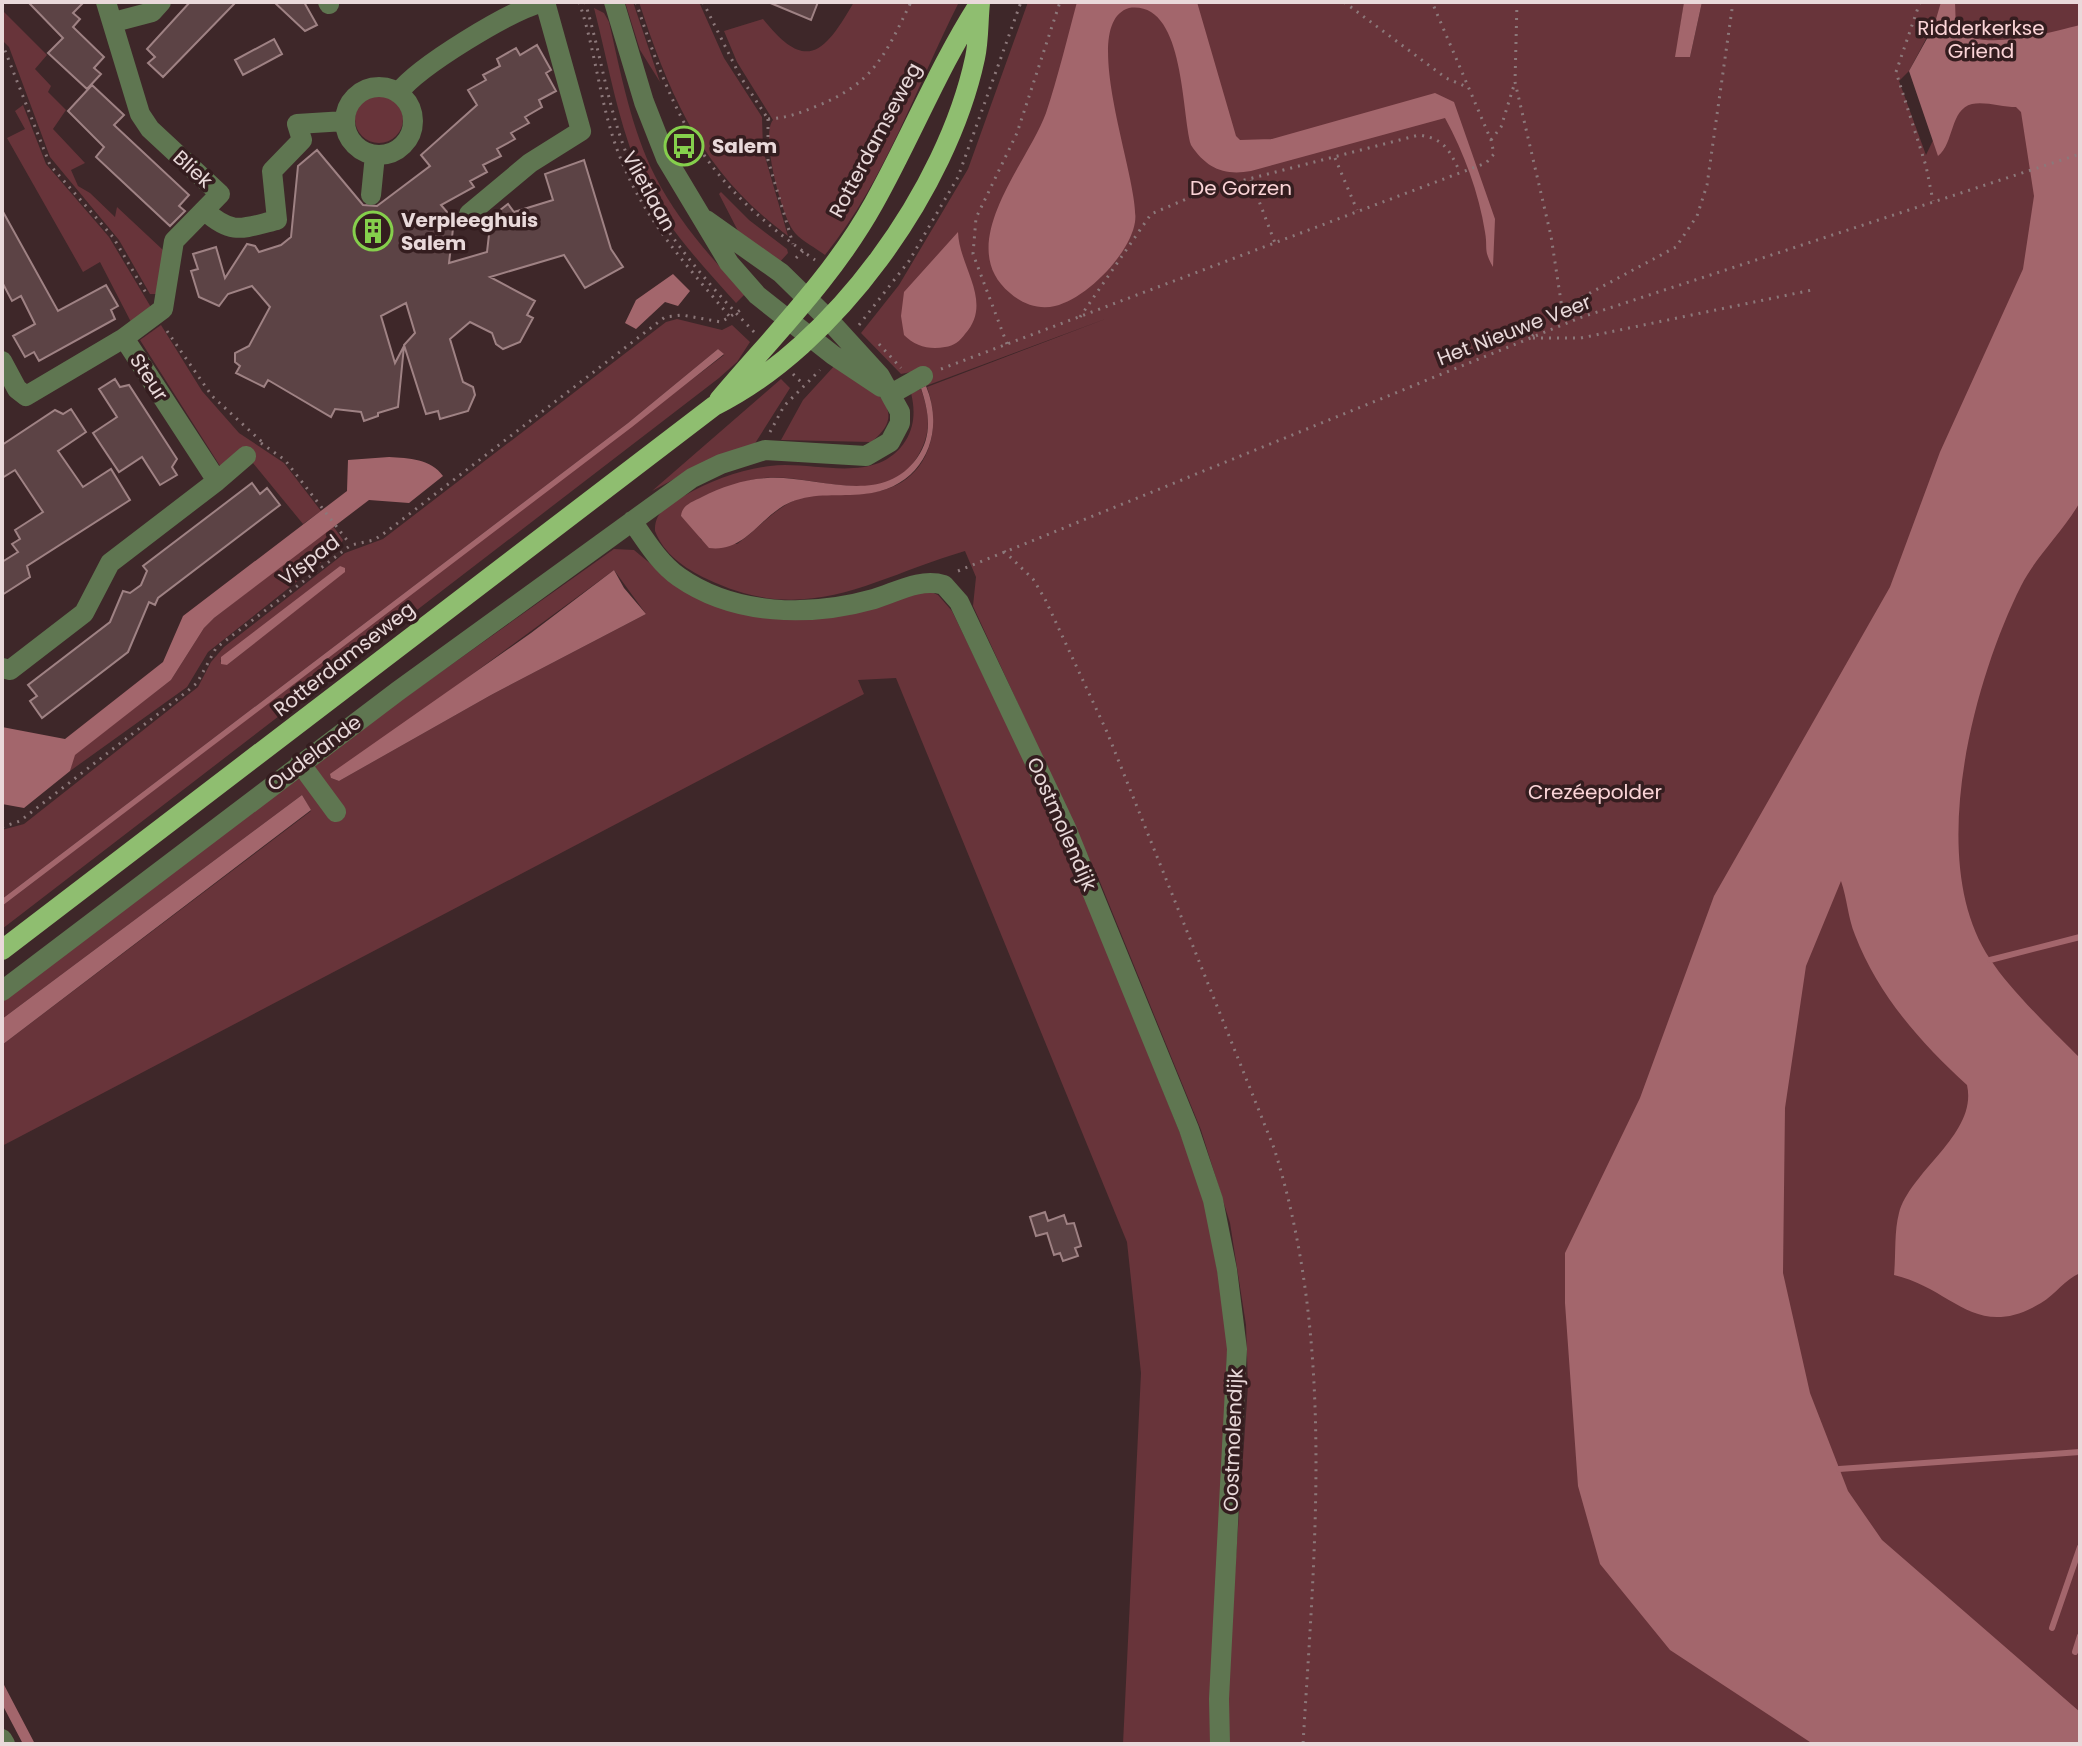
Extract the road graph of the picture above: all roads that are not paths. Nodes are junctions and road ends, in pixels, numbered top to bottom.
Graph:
1 (106, 2) edge
2 (161, 2) edge
3 (544, 2) edge
4 (614, 2) edge
5 (980, 2) edge
6 (114, 22) junction
7 (398, 93) junction
8 (345, 121) junction
9 (375, 155) junction
10 (371, 195) dead end
11 (205, 211) junction
12 (469, 214) dead end
13 (706, 220) junction
14 (808, 299) junction
15 (827, 318) junction
16 (790, 321) junction
17 (809, 336) junction
18 (124, 338) junction
19 (2, 361) edge
20 (923, 376) road end
21 (9, 393) edge
22 (891, 394) junction
23 (714, 406) junction
24 (254, 449) road end
25 (217, 481) junction
26 (632, 521) junction
27 (2, 668) edge
28 (300, 763) junction
29 (336, 812) dead end
30 (2, 950) edge
31 (2, 991) edge
32 (1220, 1744) edge

1 - 6 street, Bliek
2 - 6 street
3 - 7 street
3 - 12 street
4 - 13 street, Vlietlaan
5 - 14 main road, Rotterdamseweg
5 - 15 main road, Rotterdamseweg
6 - 11 street, Bliek
7 - 8 street
7 - 9 street
8 - 9 street
8 - 11 street
9 - 10 street
11 - 18 street, Bliek
13 - 14 street, Vlietlaan
13 - 16 street, Vlietlaan
14 - 15 street, Vlietlaan
14 - 16 main road, Rotterdamseweg
15 - 17 main road, Rotterdamseweg
15 - 22 street
16 - 17 street, Vlietlaan
16 - 23 main road, Rotterdamseweg
17 - 22 street
17 - 23 main road, Rotterdamseweg
18 - 21 street, Steur
18 - 25 street, Steur
19 - 21 street, Steur
20 - 22 street
22 - 26 street
23 - 30 main road, Rotterdamseweg
24 - 25 street
25 - 27 street
26 - 28 street, Oudelande
26 - 32 street, Oostmolendijk
28 - 29 street
28 - 31 street, Oudelande

